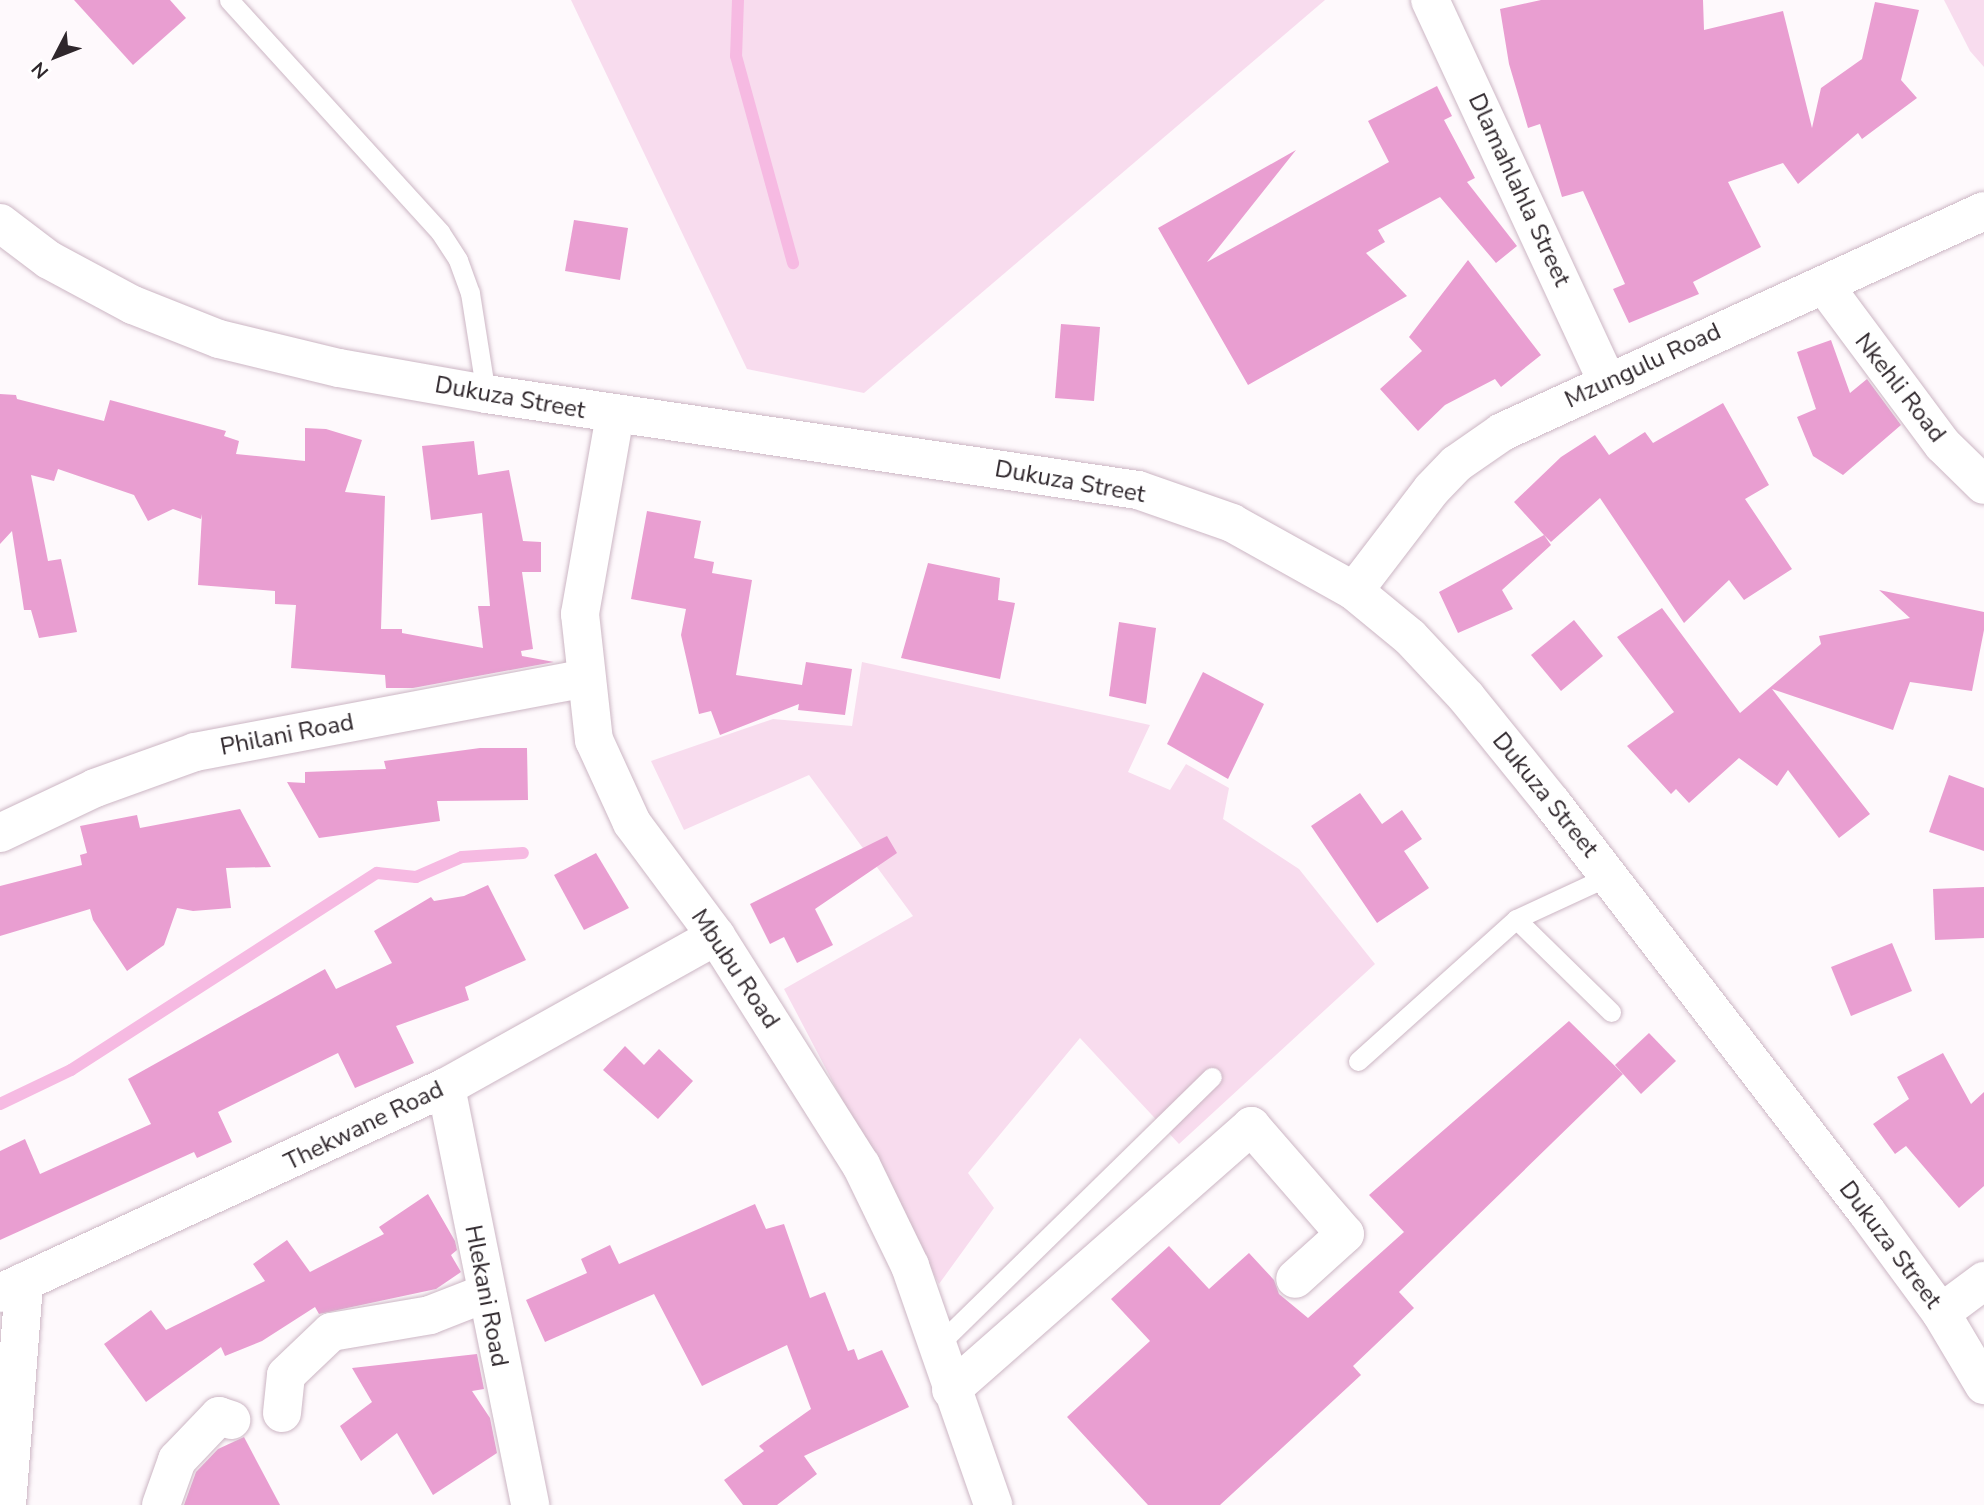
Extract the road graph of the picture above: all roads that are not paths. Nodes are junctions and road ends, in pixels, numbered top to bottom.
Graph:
1 (229, 0) edge
2 (1430, 0) edge
3 (1984, 211) edge
4 (0, 223) edge
5 (1824, 285) junction
6 (1607, 381) junction
7 (486, 394) junction
8 (615, 415) junction
9 (1984, 485) edge
10 (1354, 590) junction
11 (586, 678) junction
12 (0, 833) edge
13 (1609, 876) junction
14 (1516, 919) junction
15 (716, 936) junction
16 (1611, 1012) dead end
17 (1358, 1061) dead end
18 (1212, 1077) dead end
19 (446, 1087) junction
20 (1295, 1279) dead end
21 (1984, 1281) edge
22 (12, 1287) edge
23 (486, 1293) junction
24 (1941, 1313) junction
25 (935, 1347) junction
26 (1984, 1385) edge
27 (951, 1390) junction
28 (282, 1413) dead end
29 (231, 1420) dead end
30 (6, 1505) edge
31 (161, 1505) edge
32 (530, 1505) edge
33 (993, 1505) edge

1 - 7 lane
2 - 6 street, Dlamahlahla Street
3 - 5 street, Mzungulu Road
4 - 7 street, Dukuza Street
5 - 6 street, Mzungulu Road
5 - 9 street, Nkehli Road
6 - 10 street, Mzungulu Road
7 - 8 street, Dukuza Street
8 - 10 street, Dukuza Street
8 - 11 street, Mbubu Road
10 - 13 street, Dukuza Street
11 - 12 street, Philani Road
11 - 15 street, Mbubu Road
13 - 14 lane
13 - 24 street, Dukuza Street
14 - 16 lane
14 - 17 lane
15 - 19 street, Thekwane Road
15 - 25 street, Mbubu Road
18 - 25 lane
19 - 22 street, Thekwane Road
19 - 23 street, Hlekani Road
20 - 27 street
21 - 24 street
22 - 30 street
23 - 28 street
23 - 32 street, Hlekani Road
24 - 26 street, Dukuza Street
25 - 27 street, Mbubu Road
27 - 33 street, Mbubu Road
29 - 31 street

